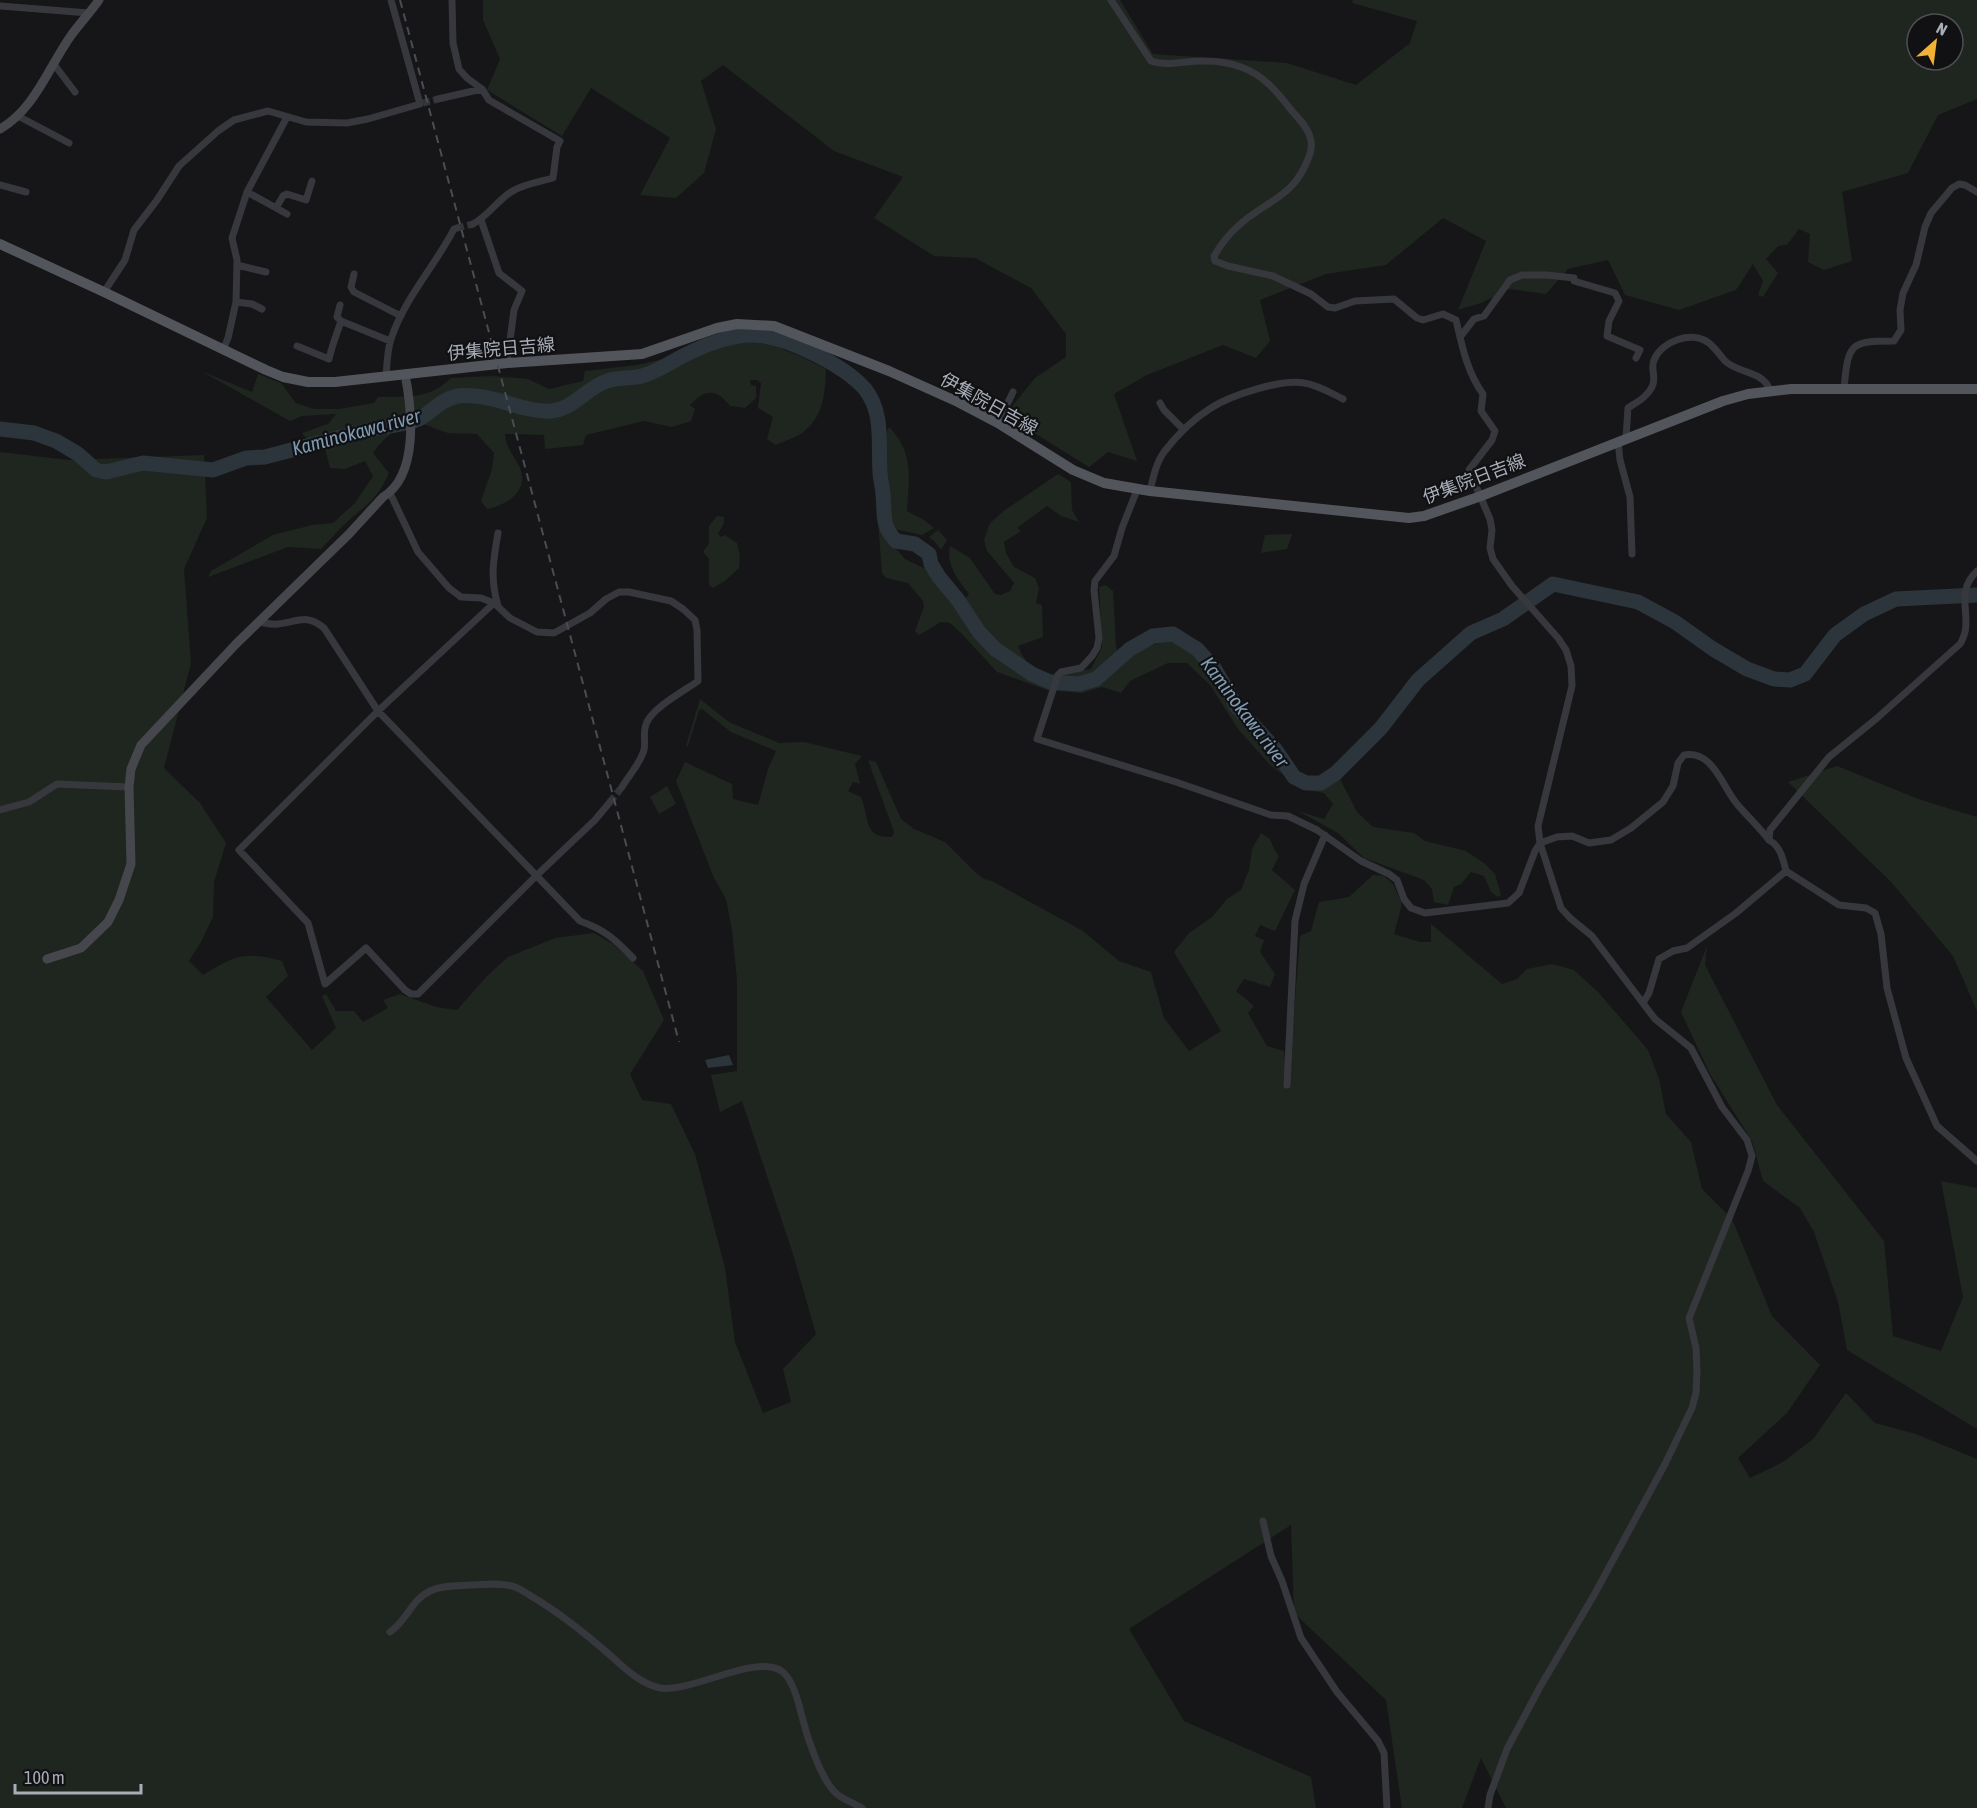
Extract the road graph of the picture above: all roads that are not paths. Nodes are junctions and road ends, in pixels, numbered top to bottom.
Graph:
1 (99, 0) edge
2 (391, 0) edge
3 (452, 0) edge
4 (1112, 0) edge
5 (0, 6) edge
6 (89, 13) junction
7 (53, 63) junction
8 (482, 88) junction
9 (75, 92) dead end
10 (438, 99) tunnel mouth
11 (18, 116) junction
12 (287, 117) junction
13 (0, 129) edge
14 (69, 143) dead end
15 (312, 181) dead end
16 (0, 185) edge
17 (26, 192) dead end
18 (247, 192) junction
19 (1977, 192) edge
20 (276, 208) junction
21 (287, 214) dead end
22 (482, 220) junction
23 (474, 224) tunnel mouth
24 (457, 228) tunnel mouth
25 (0, 244) edge
26 (237, 265) junction
27 (266, 272) dead end
28 (354, 274) dead end
29 (104, 292) junction
30 (236, 302) junction
31 (340, 305) dead end
32 (262, 309) dead end
33 (401, 316) junction
34 (341, 321) junction
35 (1460, 337) junction
36 (390, 341) junction
37 (297, 346) dead end
38 (223, 350) junction
39 (1636, 358) dead end
40 (507, 363) junction
41 (405, 374) junction
42 (386, 377) junction
43 (1844, 388) junction
44 (1977, 389) edge
45 (1770, 390) junction
46 (1013, 392) dead end
47 (1343, 399) dead end
48 (1160, 403) dead end
49 (998, 423) junction
50 (1183, 429) junction
51 (1622, 440) junction
52 (1137, 490) junction
53 (1150, 491) junction
54 (390, 493) junction
55 (1481, 496) junction
56 (498, 533) dead end
57 (1632, 554) dead end
58 (1977, 571) edge
59 (496, 605) junction
60 (259, 622) junction
61 (378, 711) junction
62 (129, 787) junction
63 (622, 787) tunnel mouth
64 (610, 802) tunnel mouth
65 (0, 810) edge
66 (1325, 835) junction
67 (1769, 840) junction
68 (1540, 843) junction
69 (1786, 871) junction
70 (537, 875) junction
71 (633, 958) dead end
72 (47, 959) dead end
73 (1643, 1003) junction
74 (1287, 1085) dead end
75 (1977, 1161) edge
76 (1263, 1521) dead end
77 (390, 1632) dead end
78 (862, 1808) edge
79 (1387, 1808) edge
80 (1488, 1808) edge

1 - 6 street
2 - 12 street
3 - 8 street
4 - 35 street
5 - 6 street
6 - 7 street
7 - 9 street
7 - 11 street
8 - 10 street
8 - 22 street
11 - 13 street
11 - 14 street
12 - 18 street
12 - 29 street
15 - 20 street
16 - 17 street
18 - 20 street
18 - 26 street
19 - 43 street
20 - 21 street
22 - 23 street
22 - 40 street
24 - 33 street
25 - 29 main road, 伊集院日吉線
26 - 27 street
26 - 30 street
28 - 33 street
29 - 38 main road, 伊集院日吉線
30 - 32 street
30 - 38 street
31 - 34 street
33 - 36 street
34 - 36 street
34 - 37 street
35 - 39 street
35 - 55 street
36 - 42 street
38 - 42 main road, 伊集院日吉線
40 - 41 main road, 伊集院日吉線
40 - 49 main road, 伊集院日吉線
41 - 42 main road, 伊集院日吉線
41 - 54 street
43 - 44 main road, 伊集院日吉線
43 - 45 main road, 伊集院日吉線
45 - 51 main road, 伊集院日吉線
45 - 51 street
46 - 49 street
47 - 50 street
48 - 50 street
49 - 52 main road, 伊集院日吉線
50 - 53 street
51 - 55 main road, 伊集院日吉線
51 - 57 street
52 - 53 main road, 伊集院日吉線
52 - 66 street
53 - 55 main road, 伊集院日吉線
54 - 59 street
54 - 60 street
55 - 68 street
56 - 59 street
58 - 67 street
59 - 61 street
59 - 63 street
60 - 61 street
60 - 62 street
61 - 70 street
61 - 70 street
62 - 65 street
62 - 72 street
64 - 70 street
66 - 68 street
66 - 74 street
67 - 68 street
67 - 69 street
68 - 73 street
69 - 73 street
69 - 75 street
70 - 71 street
73 - 80 street
76 - 79 street
77 - 78 street

